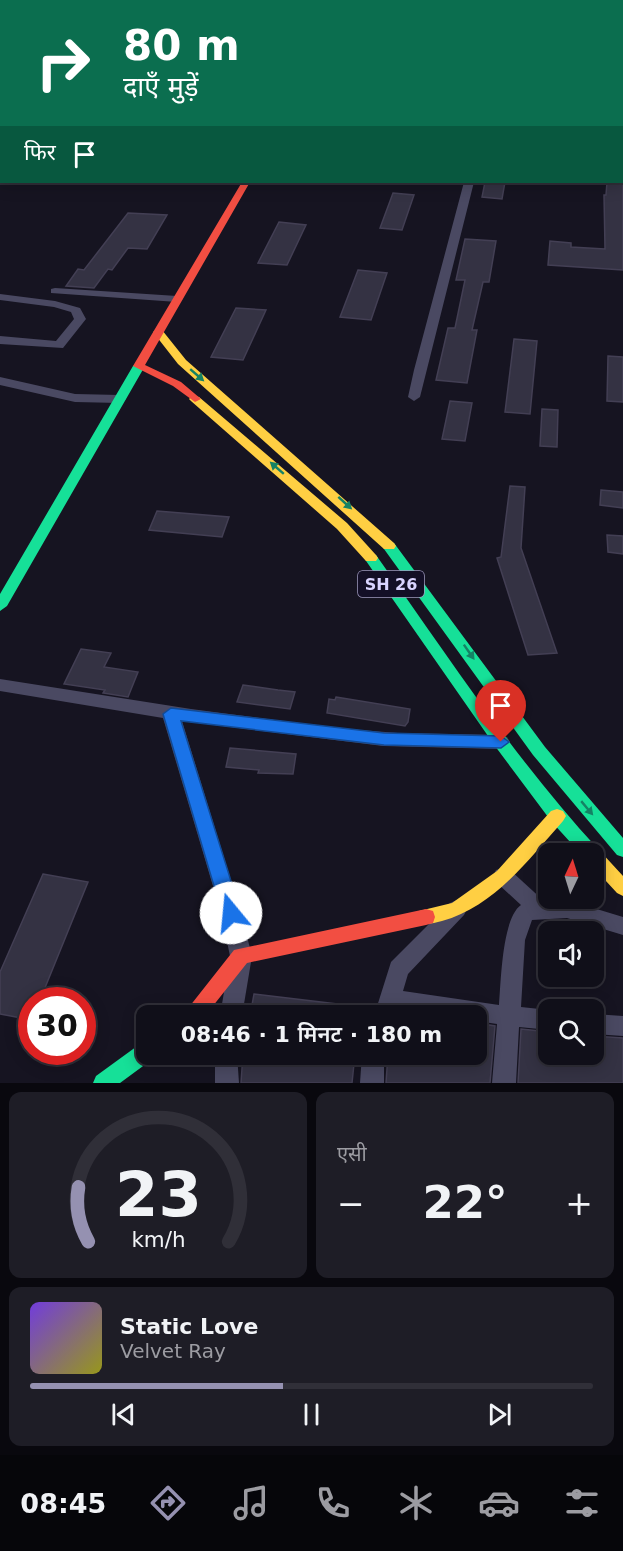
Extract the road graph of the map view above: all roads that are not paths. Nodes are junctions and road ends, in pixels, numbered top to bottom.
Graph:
1 (617, 0) edge
2 (623, 0) edge
3 (245, 183) edge
4 (469, 183) edge
5 (55, 291) dead end
6 (0, 297) edge
7 (177, 299) junction
8 (158, 332) junction
9 (0, 340) edge
10 (139, 366) junction
11 (0, 381) edge
12 (414, 397) dead end
13 (120, 399) junction
14 (0, 606) edge
15 (0, 685) edge
16 (171, 714) junction
17 (501, 742) junction
18 (557, 816) junction
19 (582, 843) edge
20 (623, 850) edge
21 (604, 867) edge
22 (503, 876) junction
23 (623, 888) edge
24 (457, 909) junction
25 (541, 911) junction
26 (623, 926) edge
27 (241, 956) junction
28 (201, 1005) edge
29 (233, 1005) edge
30 (388, 1005) edge
31 (487, 1014) edge
32 (509, 1016) junction
33 (538, 1019) edge
34 (604, 1025) edge
35 (623, 1026) edge
36 (136, 1059) edge
37 (226, 1065) edge
38 (373, 1065) edge
39 (102, 1083) edge
40 (227, 1083) edge
41 (372, 1083) edge
42 (504, 1083) edge

1 - 2 street
3 - 7 main road
4 - 12 street
5 - 7 street
6 - 9 street
7 - 8 main road
8 - 10 main road
8 -> 20 main road
10 - 13 main road
17 -> 10 main road, SH 26
11 - 13 street
13 - 14 main road
15 - 16 street
16 - 17 street
16 - 27 street
17 - 18 main road, SH 26
18 - 19 main road, SH 26
18 - 22 main road
21 - 23 main road, SH 26
22 - 24 main road
22 - 25 street
24 - 27 main road
24 - 30 street
25 - 26 street
25 - 32 street
27 - 28 main road
27 - 29 street
31 - 32 street
32 - 33 street
32 - 42 street
34 - 35 street
36 - 39 main road
37 - 40 street
38 - 41 street

